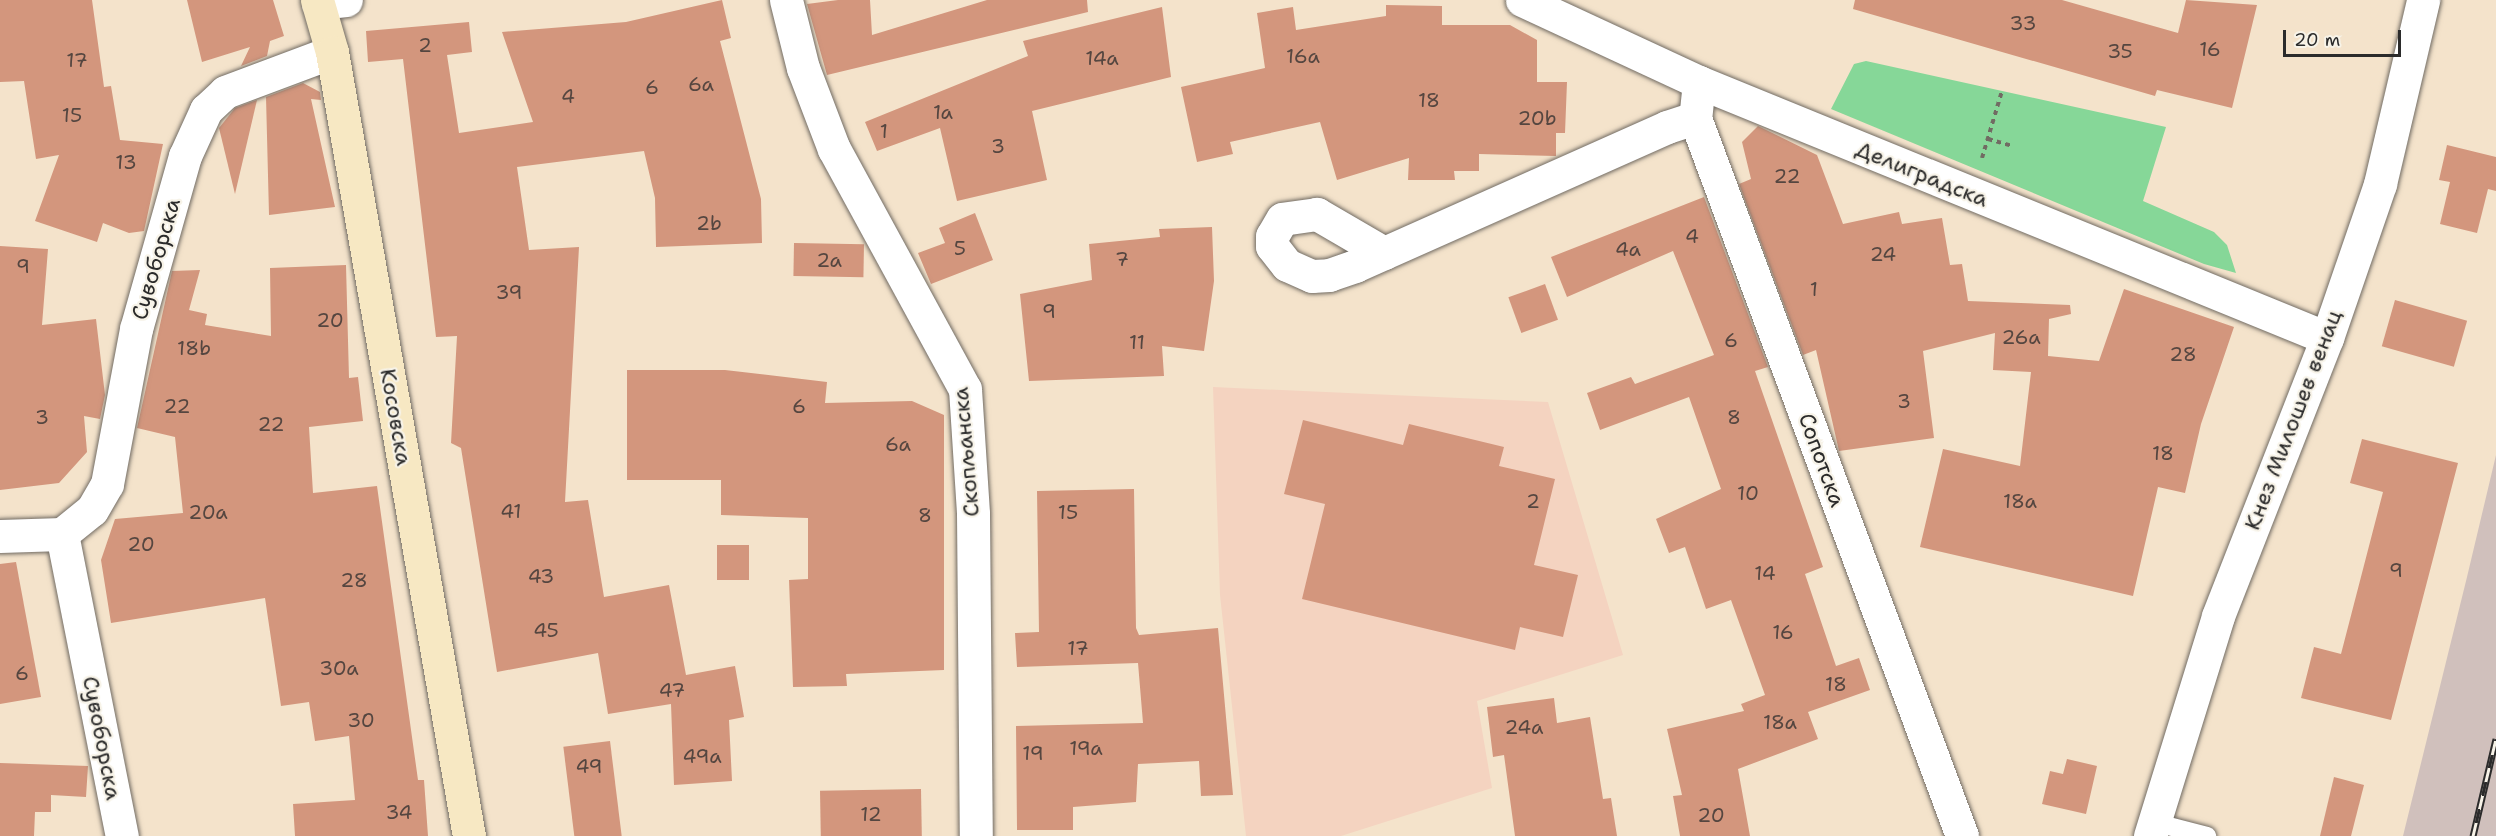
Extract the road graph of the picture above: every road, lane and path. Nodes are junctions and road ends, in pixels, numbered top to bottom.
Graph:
1 (786, 0) edge
2 (1522, 0) edge
3 (2423, 0) edge
4 (327, 1) edge
5 (332, 52) junction
6 (1699, 82) junction
7 (2002, 91) dead end
8 (1695, 118) junction
9 (1988, 139) junction
10 (2012, 146) dead end
11 (1978, 171) dead end
12 (1384, 253) dead end
13 (2327, 338) junction
14 (62, 534) junction
15 (0, 536) edge
16 (2152, 829) edge
17 (122, 836) edge
18 (469, 836) edge
19 (976, 836) edge
20 (1962, 836) edge
21 (2207, 836) edge

1 - 19 street, Скопљанска
2 - 6 street, Делиградска
3 - 13 street, Кнез Милошев венац
4 - 5 main road, Косовска
5 - 14 street, Сувоборска
5 - 18 main road, Косовска
6 - 8 street, Сопотска
6 - 13 street, Делиградска
7 - 9 path
8 - 12 street
8 - 20 street, Сопотска
9 - 10 path
9 - 11 path
13 - 16 street, Кнез Милошев венац
14 - 15 street
14 - 17 street, Сувоборска
16 - 21 lane

